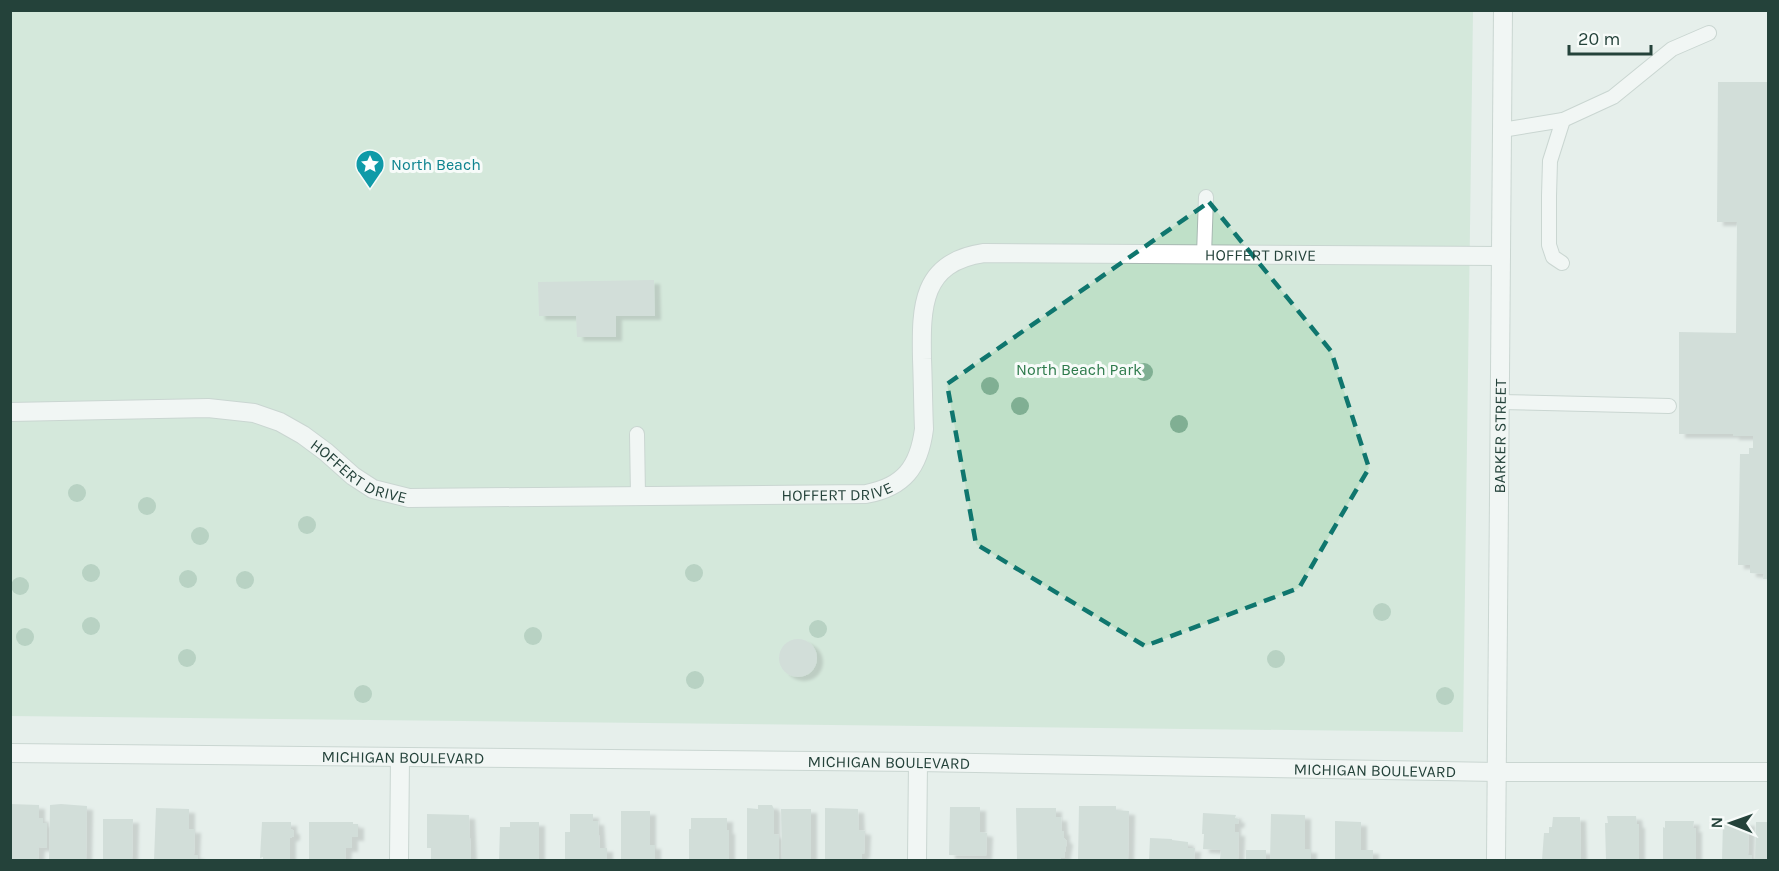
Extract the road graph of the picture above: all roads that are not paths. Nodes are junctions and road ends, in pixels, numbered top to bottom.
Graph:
1 (1503, 10) edge
2 (1709, 33) dead end
3 (1563, 120) junction
4 (1502, 130) junction
5 (1206, 197) dead end
6 (1204, 255) junction
7 (1501, 256) junction
8 (1562, 263) dead end
9 (1500, 402) junction
10 (1669, 406) dead end
11 (10, 412) edge
12 (637, 434) dead end
13 (638, 496) junction
14 (10, 753) edge
15 (399, 757) junction
16 (918, 762) junction
17 (1497, 772) junction
18 (1768, 772) edge
19 (399, 861) edge
20 (917, 861) edge
21 (1496, 861) edge

1 - 4 street, BARKER STREET
2 - 3 lane
3 - 4 lane
3 - 8 lane
4 - 7 street, BARKER STREET
5 - 6 lane
6 - 7 street, HOFFERT DRIVE
6 - 13 street, HOFFERT DRIVE
7 - 9 street, BARKER STREET
9 - 10 lane
9 - 17 street, BARKER STREET
11 - 13 street, HOFFERT DRIVE
12 - 13 lane
14 - 15 street, MICHIGAN BOULEVARD
15 - 16 street, MICHIGAN BOULEVARD
15 - 19 street
16 - 17 street, MICHIGAN BOULEVARD
16 - 20 street
17 - 18 street, MICHIGAN BOULEVARD
17 - 21 street, BARKER STREET

